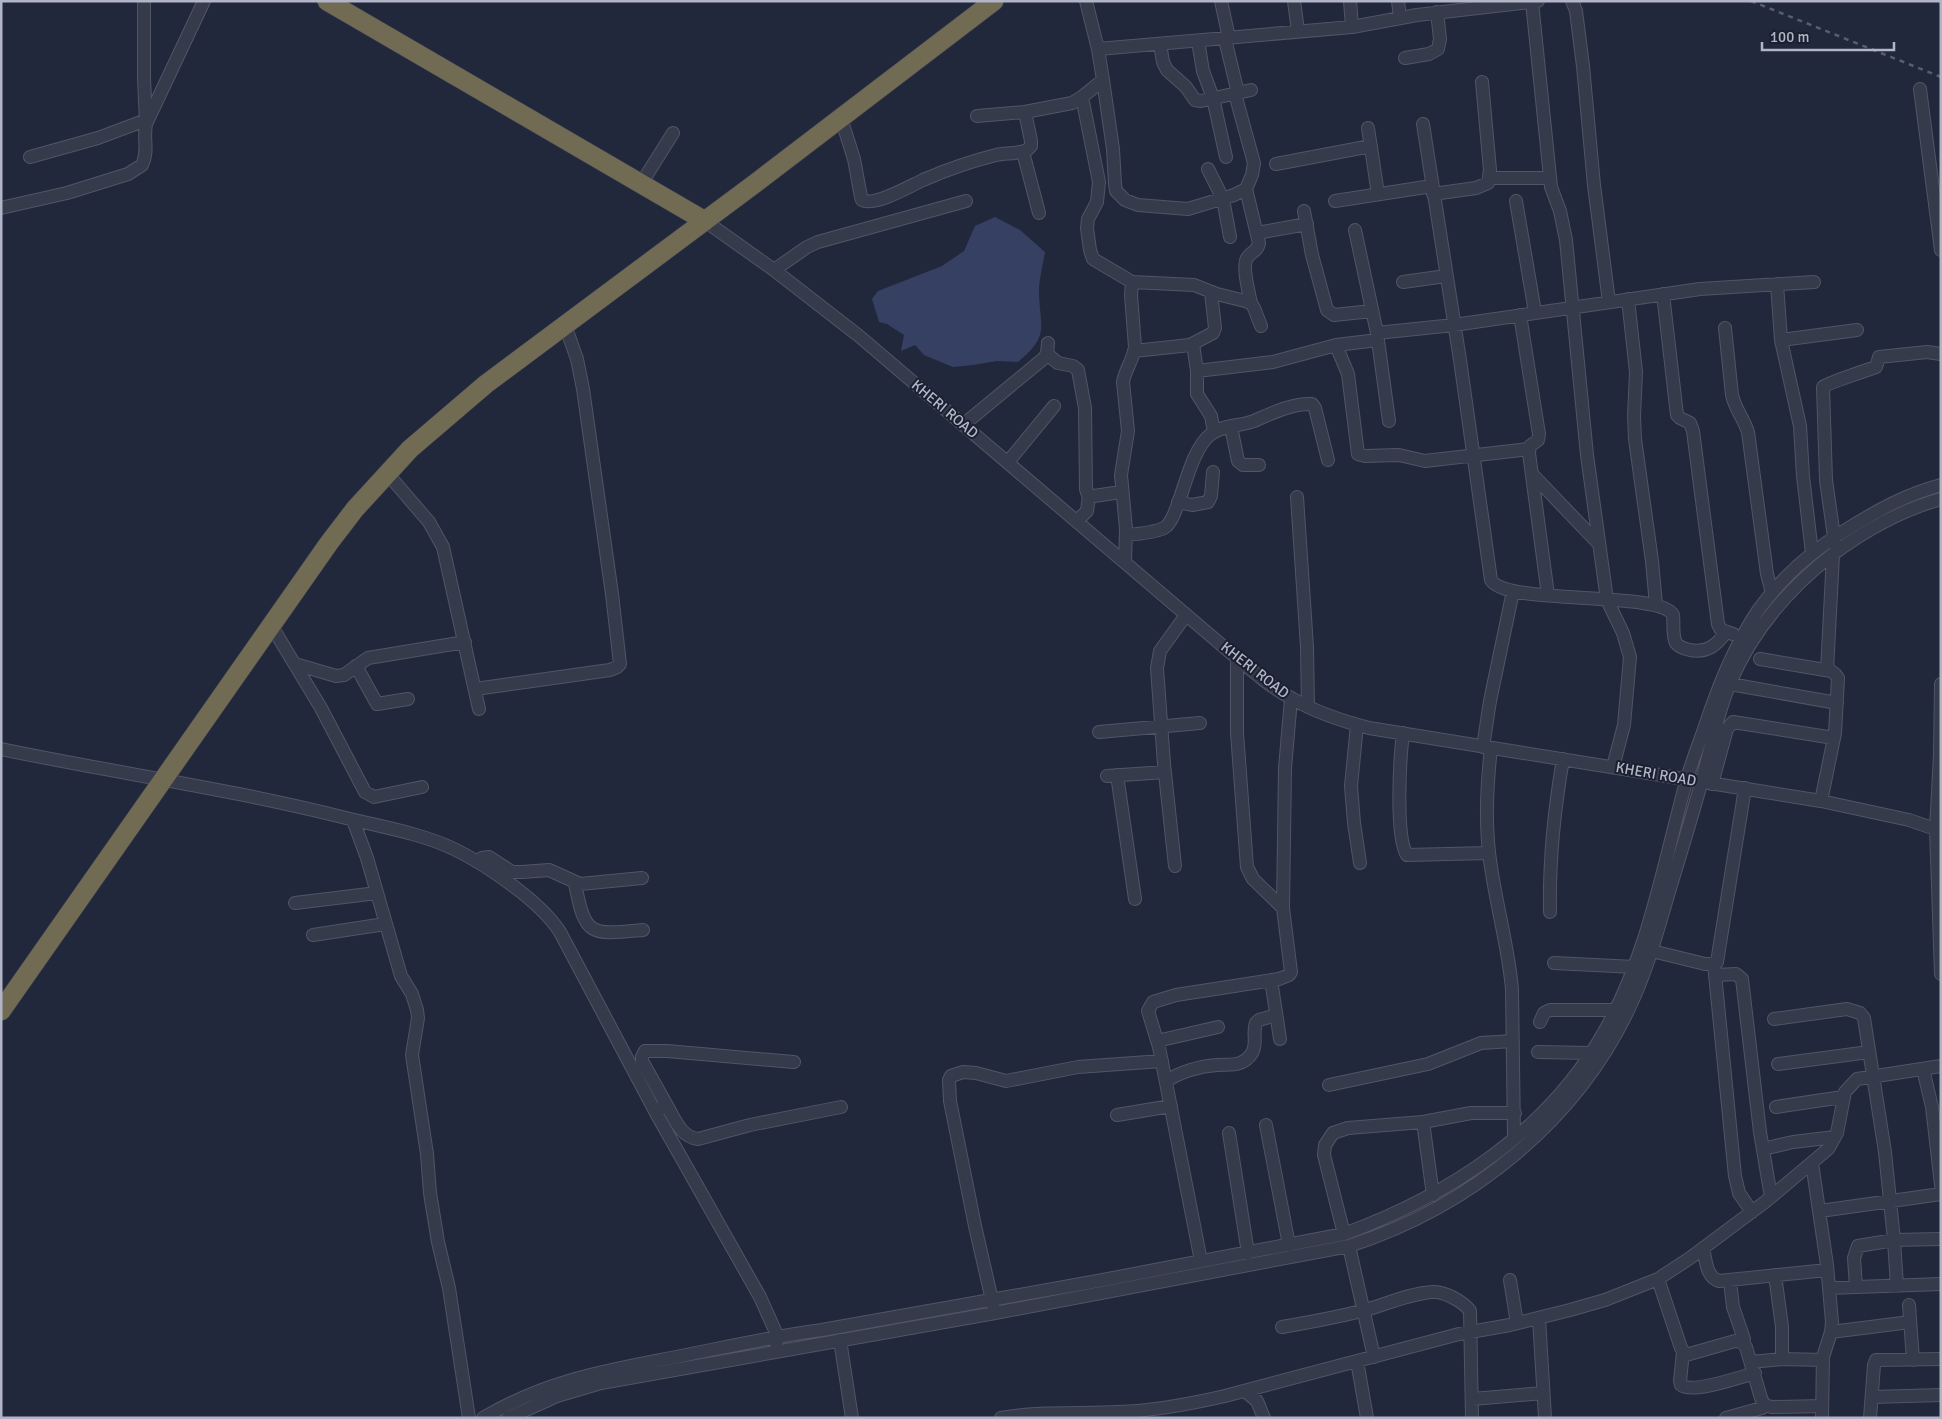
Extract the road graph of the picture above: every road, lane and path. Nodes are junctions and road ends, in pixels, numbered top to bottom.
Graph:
1 (144, 1) edge
2 (204, 1) edge
3 (327, 1) edge
4 (994, 1) edge
5 (1086, 1) edge
6 (1221, 1) edge
7 (1294, 1) edge
8 (1350, 1) edge
9 (1398, 1) edge
10 (1538, 1) edge
11 (1572, 1) edge
12 (1532, 2) edge
13 (1437, 12) junction
14 (1400, 18) junction
15 (1352, 27) junction
16 (1298, 31) junction
17 (1227, 38) junction
18 (1198, 41) junction
19 (1160, 44) junction
20 (1098, 49) junction
21 (1404, 58) dead end
22 (1103, 80) junction
23 (1482, 82) dead end
24 (1920, 89) dead end
25 (1251, 90) dead end
26 (1236, 93) junction
27 (1082, 97) junction
28 (1213, 98) junction
29 (1025, 112) junction
30 (977, 116) dead end
31 (841, 118) junction
32 (146, 122) junction
33 (1423, 124) dead end
34 (1368, 128) dead end
35 (673, 133) dead end
36 (1371, 146) junction
37 (1024, 152) junction
38 (30, 157) dead end
39 (1226, 157) dead end
40 (1276, 164) dead end
41 (1208, 169) dead end
42 (1489, 178) junction
43 (1550, 178) junction
44 (641, 184) junction
45 (1246, 189) junction
46 (1433, 190) junction
47 (1378, 194) junction
48 (1223, 199) junction
49 (966, 201) dead end
50 (1335, 201) dead end
51 (1516, 201) dead end
52 (1, 208) edge
53 (1304, 211) dead end
54 (1039, 213) dead end
55 (1939, 217) edge
56 (705, 221) junction
57 (1307, 224) junction
58 (1355, 230) dead end
59 (1258, 232) junction
60 (1230, 237) dead end
61 (1941, 250) edge
62 (774, 270) junction
63 (1446, 276) junction
64 (1132, 282) junction
65 (1403, 282) dead end
66 (1814, 282) dead end
67 (1777, 284) junction
68 (1211, 292) junction
69 (1663, 294) junction
70 (1628, 299) junction
71 (1609, 302) junction
72 (1251, 303) junction
73 (1572, 307) junction
74 (1372, 312) junction
75 (1535, 312) junction
76 (1520, 315) junction
77 (565, 325) junction
78 (1454, 325) junction
79 (1261, 326) dead end
80 (1725, 328) dead end
81 (1857, 330) dead end
82 (1377, 337) junction
83 (1781, 340) junction
84 (1193, 344) junction
85 (1336, 345) junction
86 (1134, 351) junction
87 (1941, 354) edge
88 (1197, 371) junction
89 (1054, 406) dead end
90 (1389, 421) dead end
91 (963, 425) junction
92 (1231, 427) junction
93 (1214, 432) junction
94 (1529, 449) junction
95 (1474, 455) junction
96 (1328, 460) dead end
97 (1008, 462) junction
98 (1259, 465) dead end
99 (1213, 472) dead end
100 (388, 473) junction
101 (1532, 474) junction
102 (1941, 485) edge
103 (1122, 492) junction
104 (1089, 495) junction
105 (1297, 497) dead end
106 (1941, 499) edge
107 (1178, 502) junction
108 (1077, 521) junction
109 (1126, 535) junction
110 (1599, 544) junction
111 (1835, 546) junction
112 (1812, 553) junction
113 (1125, 562) junction
114 (1513, 591) junction
115 (1772, 594) junction
116 (1548, 595) junction
117 (1607, 600) junction
118 (1656, 605) junction
119 (1186, 615) junction
120 (271, 625) junction
121 (1726, 632) junction
122 (1742, 637) junction
123 (465, 642) junction
124 (1237, 658) junction
125 (1760, 659) dead end
126 (295, 664) junction
127 (356, 666) junction
128 (1827, 670) junction
129 (1730, 684) junction
130 (1941, 684) edge
131 (475, 689) junction
132 (408, 699) dead end
133 (1291, 699) junction
134 (1837, 703) junction
135 (1308, 707) junction
136 (479, 709) dead end
137 (1200, 723) dead end
138 (1357, 725) junction
139 (1161, 727) junction
140 (1099, 732) dead end
141 (1404, 733) junction
142 (1834, 738) junction
143 (1487, 748) junction
144 (1, 749) edge
145 (1940, 754) edge
146 (1563, 759) junction
147 (1613, 767) junction
148 (1165, 772) junction
149 (167, 774) junction
150 (1698, 782) junction
151 (422, 787) dead end
152 (1745, 788) junction
153 (1821, 801) junction
154 (353, 820) junction
155 (1938, 830) edge
156 (1489, 853) junction
157 (480, 861) junction
158 (1360, 863) dead end
159 (1175, 866) dead end
160 (642, 878) dead end
161 (575, 883) junction
162 (377, 893) junction
163 (1135, 898) dead end
164 (295, 903) dead end
165 (1283, 908) junction
166 (1550, 912) dead end
167 (386, 924) junction
168 (643, 930) dead end
169 (313, 935) dead end
170 (1652, 951) junction
171 (1554, 963) dead end
172 (1635, 967) junction
173 (1715, 969) junction
174 (1941, 974) edge
175 (1271, 980) junction
176 (1616, 1010) junction
177 (1, 1011) edge
178 (1276, 1014) junction
179 (1774, 1020) dead end
180 (1540, 1022) dead end
181 (1218, 1027) dead end
182 (1280, 1039) dead end
183 (1157, 1040) junction
184 (1513, 1041) junction
185 (1538, 1052) dead end
186 (1869, 1052) junction
187 (1591, 1053) junction
188 (1162, 1061) junction
189 (794, 1062) dead end
190 (1778, 1064) dead end
191 (1941, 1066) edge
192 (1923, 1069) junction
193 (1873, 1075) junction
194 (1166, 1082) junction
195 (1329, 1085) dead end
196 (1843, 1097) junction
197 (841, 1106) dead end
198 (1171, 1106) junction
199 (1776, 1107) dead end
200 (661, 1109) junction
201 (1515, 1113) junction
202 (1117, 1115) dead end
203 (1424, 1122) junction
204 (1266, 1125) dead end
205 (1229, 1133) dead end
206 (1835, 1137) junction
207 (1514, 1138) junction
208 (1763, 1149) junction
209 (1812, 1162) junction
210 (1941, 1185) edge
211 (1941, 1194) edge
212 (1433, 1195) junction
213 (1772, 1197) junction
214 (1890, 1200) junction
215 (1820, 1211) junction
216 (1752, 1212) junction
217 (1344, 1234) junction
218 (1941, 1239) edge
219 (1894, 1240) junction
220 (1289, 1245) junction
221 (1349, 1246) junction
222 (1703, 1248) junction
223 (1248, 1252) junction
224 (1201, 1261) junction
225 (1827, 1270) junction
226 (1775, 1275) junction
227 (1658, 1279) junction
228 (1510, 1280) dead end
229 (1730, 1281) junction
230 (1941, 1284) edge
231 (1897, 1286) junction
232 (1856, 1287) junction
233 (1829, 1288) junction
234 (1909, 1305) dead end
235 (994, 1306) junction
236 (1363, 1311) junction
237 (1539, 1318) junction
238 (1910, 1322) junction
239 (1517, 1323) junction
240 (1282, 1327) dead end
241 (1471, 1332) junction
242 (1831, 1332) junction
243 (1744, 1339) dead end
244 (840, 1340) junction
245 (780, 1342) junction
246 (1684, 1352) junction
247 (1374, 1357) junction
248 (1782, 1359) junction
249 (1941, 1359) edge
250 (1823, 1360) junction
251 (1913, 1360) junction
252 (1357, 1361) junction
253 (1753, 1367) junction
254 (1245, 1391) junction
255 (1543, 1393) junction
256 (1941, 1395) edge
257 (1872, 1397) junction
258 (1472, 1398) junction
259 (1762, 1408) dead end
260 (1822, 1412) edge
261 (1140, 1414) edge
262 (514, 1416) edge
263 (469, 1418) edge
264 (483, 1418) edge
265 (852, 1418) edge
266 (1001, 1418) edge
267 (1264, 1418) edge
268 (1367, 1418) edge
269 (1472, 1418) edge
270 (1545, 1418) edge
271 (1726, 1418) edge
272 (1870, 1418) edge

1 - 32 street
2 - 32 street
3 - 44 highway
4 - 31 highway
5 - 20 street
6 - 17 street
7 - 16 street
8 - 15 street
9 - 14 street
10 - 12 street
11 - 71 street
12 - 13 street
12 - 43 street
13 - 14 street
13 - 21 street
14 - 15 street
15 - 16 street
16 - 17 street
17 - 18 street
17 - 26 street
18 - 19 street
18 - 28 street
19 - 20 street
19 - 28 street
20 - 22 street
22 - 27 street
22 - 48 street
23 - 42 street
24 - 55 street
25 - 26 street
26 - 28 street
26 - 45 street
27 - 29 street
27 - 64 street
28 - 39 street
29 - 30 street
29 - 37 street
31 - 37 street
31 - 56 highway
32 - 38 street
32 - 52 street
33 - 46 street
34 - 36 street
35 - 44 street
36 - 40 street
36 - 47 street
37 - 54 street
41 - 48 street
42 - 43 street
42 - 46 street
43 - 73 street
44 - 56 highway
45 - 48 street
45 - 59 street
46 - 47 street
46 - 63 street
47 - 50 street
48 - 60 street
49 - 62 street
51 - 75 street
53 - 57 street
55 - 61 street
56 - 62 street, KHERI ROAD
56 - 77 highway
57 - 59 street
57 - 74 street
58 - 74 street
59 - 72 street
62 - 91 street, KHERI ROAD
63 - 65 street
63 - 78 street
64 - 68 street
64 - 86 street
66 - 67 street
67 - 69 street
67 - 83 street
68 - 72 street
68 - 84 street
69 - 70 street
69 - 121 street
70 - 71 street
70 - 118 street
71 - 73 street
72 - 79 street
73 - 75 street
73 - 110 street
74 - 82 street
75 - 76 street
76 - 78 street
76 - 94 street
77 - 100 highway
77 - 131 street
78 - 82 street
78 - 95 street
80 - 115 street
81 - 83 street
82 - 85 street
82 - 90 street
83 - 112 street
84 - 86 street
84 - 88 street
85 - 88 street
85 - 95 street
86 - 103 street
87 - 111 street
88 - 93 street
89 - 97 street
91 - 97 street, KHERI ROAD
91 - 104 street
92 - 93 street
92 - 96 street
92 - 98 street
93 - 107 street
94 - 95 street
94 - 101 street
95 - 114 street
97 - 108 street, KHERI ROAD
99 - 107 street
100 - 120 highway
100 - 123 street
101 - 110 street
101 - 116 street
102 - 111 street
103 - 104 street
103 - 109 street
104 - 108 street
105 - 135 street
106 - 111 street
107 - 109 street
108 - 113 street, KHERI ROAD
109 - 113 street
110 - 117 street
111 - 112 street
111 - 128 street
111 - 129 street
112 - 115 street
113 - 119 street, KHERI ROAD
114 - 116 street
114 - 143 street
115 - 122 street
116 - 117 street
117 - 118 street
117 - 147 street
118 - 121 street
119 - 124 street, KHERI ROAD
119 - 139 street
120 - 126 street
120 - 149 highway
121 - 122 street
122 - 150 street
123 - 127 street
123 - 131 street
124 - 133 street, KHERI ROAD
124 - 165 street
125 - 128 street
126 - 127 street
126 - 151 street
127 - 132 street
128 - 134 street
129 - 134 street
129 - 150 street
130 - 145 street
131 - 136 street
133 - 135 street, KHERI ROAD
133 - 165 street
134 - 142 street
135 - 138 street, KHERI ROAD
137 - 139 street
138 - 141 street, KHERI ROAD
138 - 158 street
139 - 140 street
139 - 148 street
141 - 143 street, KHERI ROAD
141 - 156 street
142 - 150 street
142 - 153 street
143 - 146 street, KHERI ROAD
143 - 156 street
144 - 149 street
145 - 155 street
146 - 147 street, KHERI ROAD
146 - 166 street
147 - 150 street, KHERI ROAD
148 - 159 street
148 - 163 street
149 - 154 street
149 - 177 highway
150 - 152 street, KHERI ROAD
150 - 170 street
150 - 172 street
152 - 153 street, KHERI ROAD
152 - 173 street
153 - 155 street, KHERI ROAD
154 - 157 street
154 - 162 street
155 - 174 street
156 - 184 street
157 - 161 street
157 - 200 street
160 - 161 street
161 - 168 street
162 - 164 street
162 - 167 street
165 - 175 street
167 - 169 street
167 - 263 street
170 - 173 street
170 - 221 street
171 - 172 street
172 - 176 street
173 - 208 street
173 - 216 street
175 - 178 street
175 - 183 street
176 - 180 street
176 - 187 street
178 - 182 street
178 - 194 street
179 - 186 street
181 - 183 street
183 - 188 street
184 - 195 street
184 - 201 street
185 - 187 street
186 - 190 street
186 - 193 street
187 - 207 street
188 - 194 street
188 - 235 street
189 - 200 street
191 - 192 street
192 - 193 street
192 - 210 street
193 - 196 street
193 - 214 street
194 - 198 street
196 - 199 street
196 - 206 street
197 - 200 street
198 - 202 street
198 - 224 street
200 - 245 street
201 - 203 street
201 - 207 street
203 - 212 street
203 - 217 street
204 - 220 street
205 - 223 street
206 - 208 street
206 - 209 street
207 - 212 street
208 - 213 street
209 - 213 street
209 - 215 street
211 - 214 street
212 - 217 street
213 - 216 street
214 - 215 street
214 - 219 street
215 - 225 street
216 - 222 street
217 - 220 street
218 - 219 street
219 - 231 street
219 - 232 street
220 - 223 street
221 - 235 street
221 - 236 street
222 - 227 street
222 - 229 street
223 - 224 street
224 - 235 street
225 - 226 street
225 - 233 street
226 - 229 street
226 - 248 street
227 - 237 street
227 - 246 street
228 - 239 street
229 - 243 street
230 - 231 street
231 - 232 street
232 - 233 street
233 - 242 street
234 - 238 street
235 - 244 street
235 - 245 street
236 - 240 street
236 - 241 street
236 - 247 street
237 - 239 street
237 - 255 street
238 - 242 street
238 - 251 street
239 - 241 street
241 - 247 street
241 - 258 street
242 - 250 street
244 - 245 street
244 - 265 street
245 - 262 street
245 - 264 street
246 - 253 street
246 - 253 street
247 - 252 street
248 - 250 street
248 - 253 street
249 - 251 street
250 - 260 street
251 - 257 street
252 - 254 street
252 - 268 street
253 - 260 street
254 - 261 street
254 - 267 street
255 - 258 street
255 - 270 street
256 - 257 street
257 - 272 street
258 - 269 street
259 - 271 street
261 - 266 street

